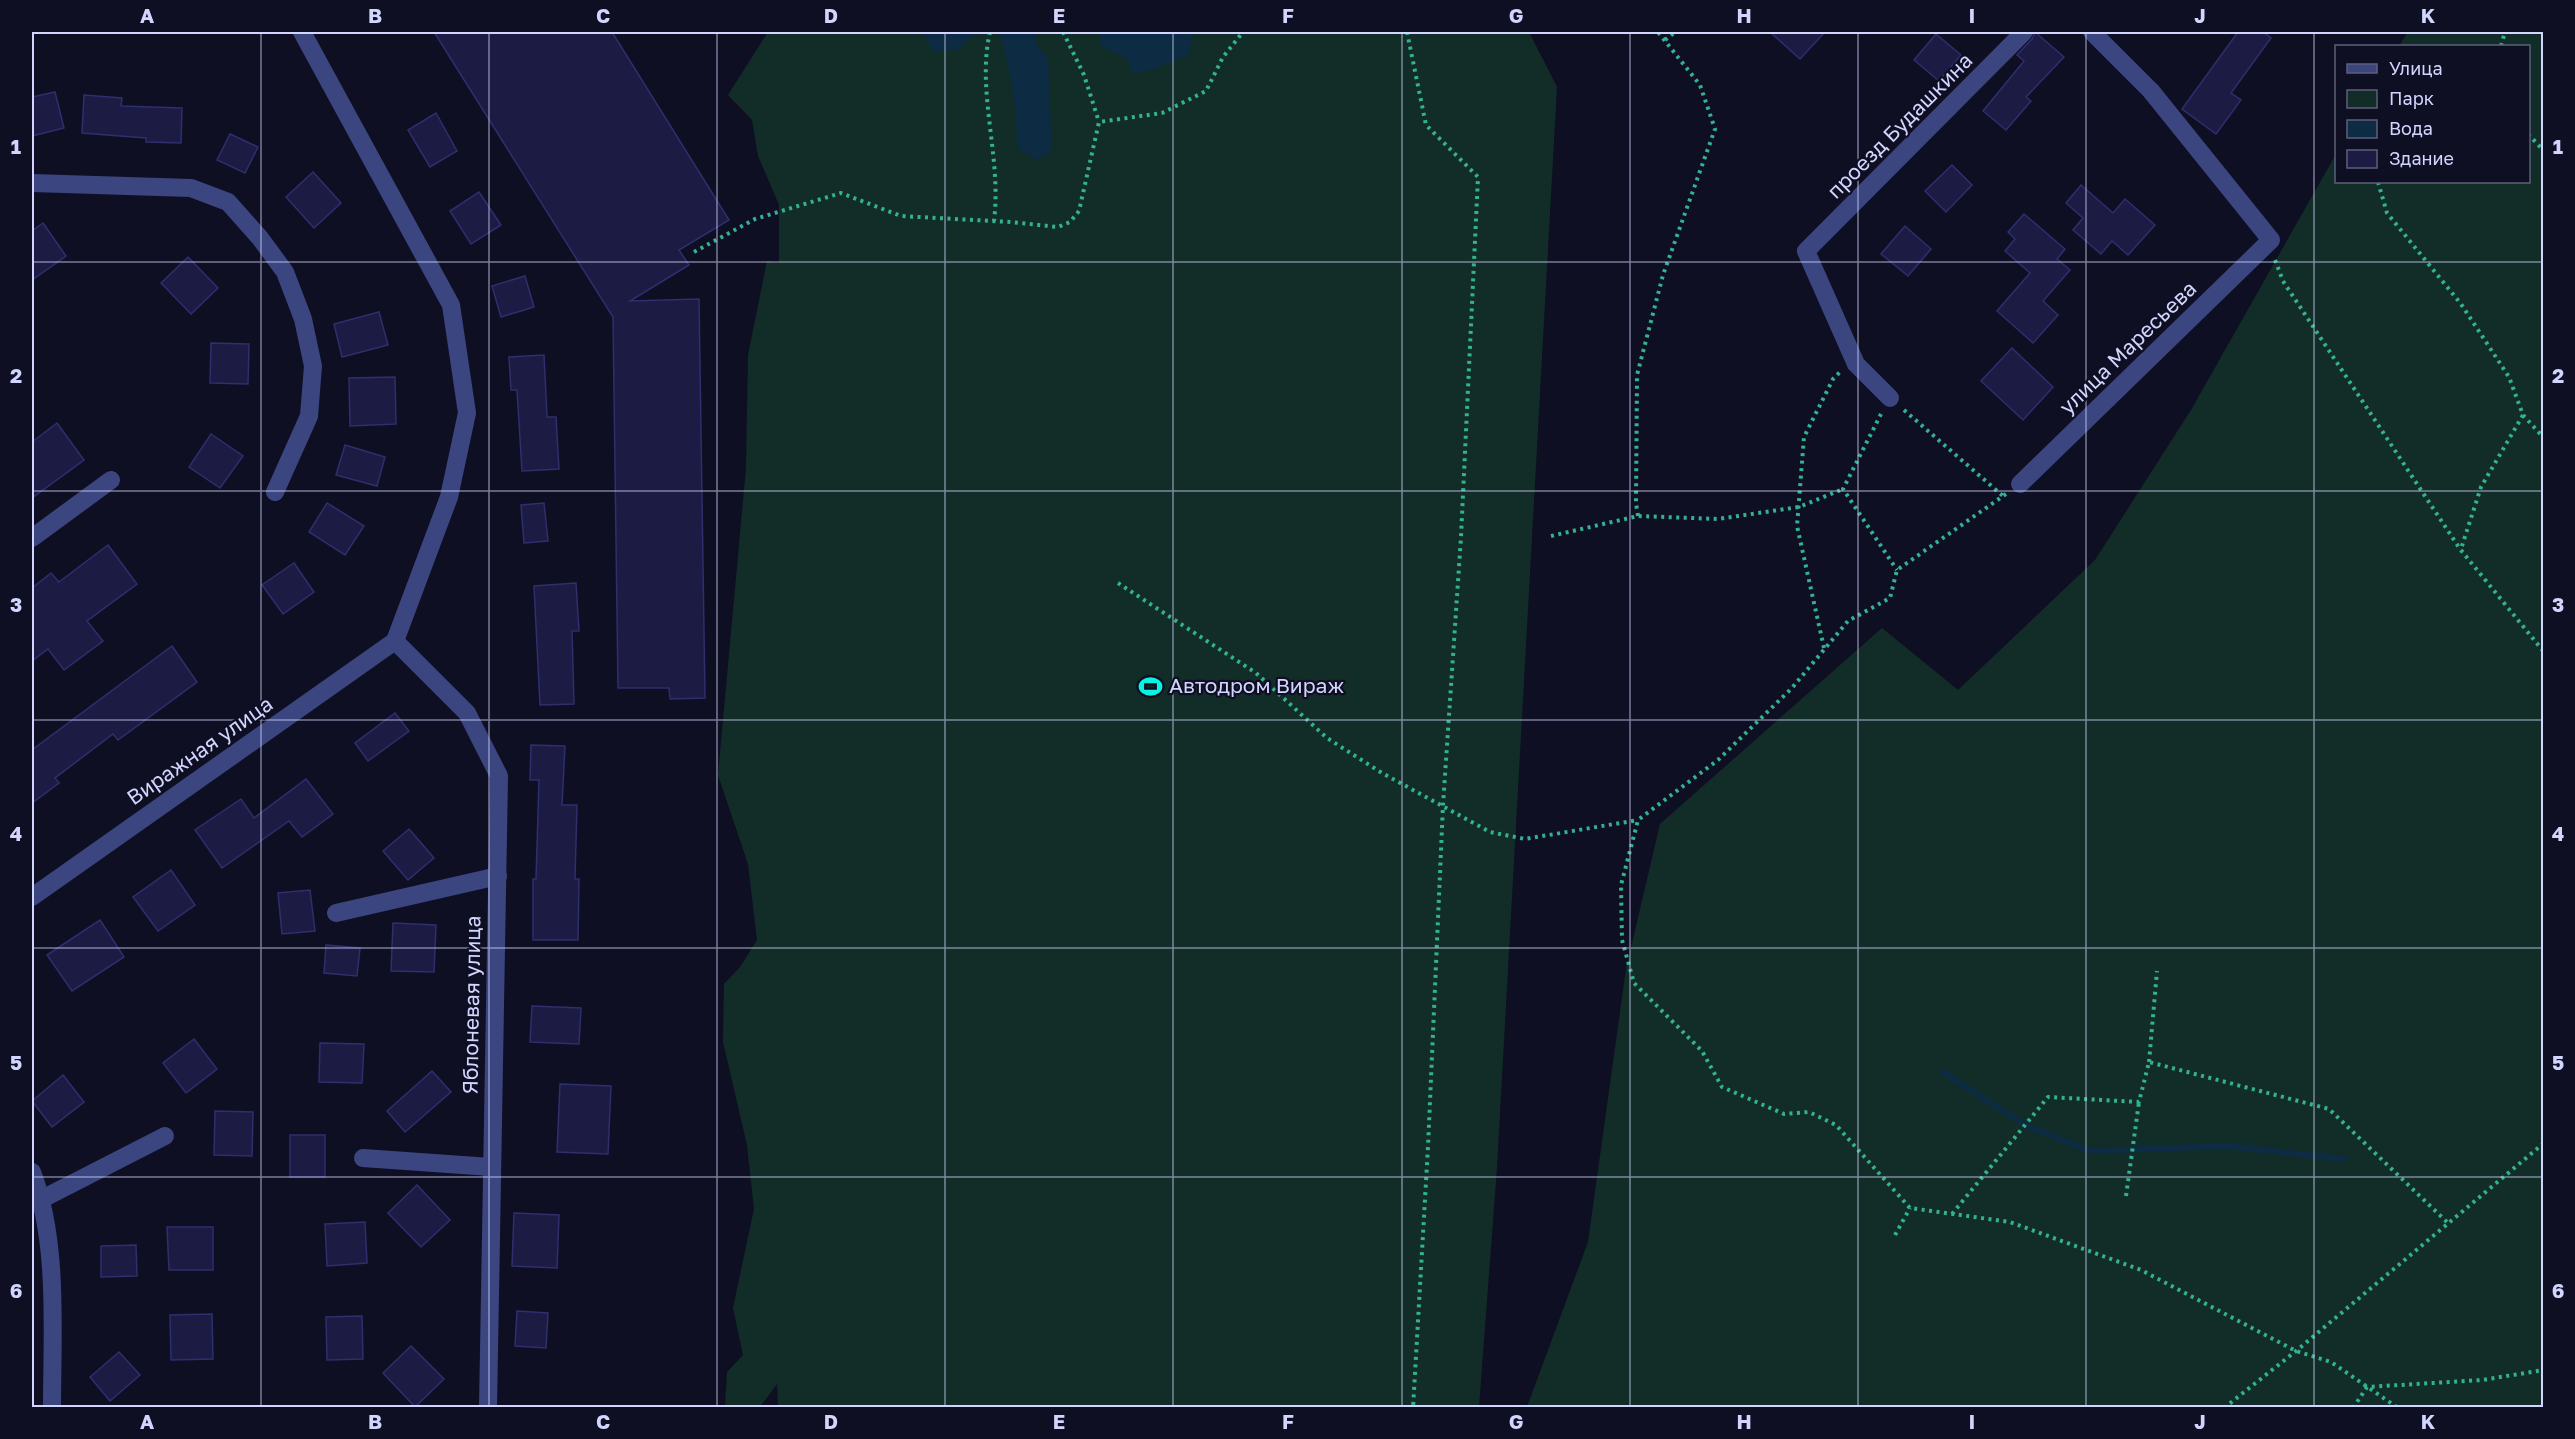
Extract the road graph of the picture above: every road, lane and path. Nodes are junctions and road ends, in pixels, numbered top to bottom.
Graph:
1 (302, 32) edge
2 (990, 32) edge
3 (1063, 32) edge
4 (1243, 32) edge
5 (1407, 32) edge
6 (1658, 32) edge
7 (1675, 32) edge
8 (2024, 32) edge
9 (2092, 32) edge
10 (1665, 40) junction
11 (1099, 122) junction
12 (2530, 135) edge
13 (2544, 151) edge
14 (32, 183) edge
15 (2378, 183) edge
16 (994, 221) junction
17 (694, 252) dead end
18 (2283, 281) dead end
19 (1853, 358) junction
20 (1890, 398) junction
21 (2523, 415) junction
22 (2544, 438) edge
23 (111, 480) dead end
24 (2020, 484) joint
25 (1843, 489) junction
26 (275, 492) dead end
27 (2003, 496) junction
28 (1799, 507) junction
29 (1638, 516) junction
30 (1551, 536) dead end
31 (32, 538) edge
32 (2460, 549) junction
33 (1897, 570) junction
34 (1118, 583) dead end
35 (394, 641) junction
36 (1825, 649) junction
37 (2544, 652) edge
38 (1443, 805) junction
39 (1638, 820) junction
40 (498, 876) junction
41 (32, 897) edge
42 (336, 913) dead end
43 (2157, 971) dead end
44 (2149, 1062) junction
45 (2139, 1102) junction
46 (165, 1136) dead end
47 (2544, 1143) edge
48 (363, 1158) dead end
49 (491, 1167) junction
50 (32, 1172) edge
51 (2126, 1196) dead end
52 (42, 1199) junction
53 (1910, 1208) junction
54 (1952, 1215) junction
55 (2448, 1223) junction
56 (1895, 1234) dead end
57 (2296, 1352) junction
58 (2544, 1370) edge
59 (2367, 1387) junction
60 (52, 1407) edge
61 (488, 1407) edge
62 (1413, 1407) edge
63 (2224, 1407) edge
64 (2353, 1407) edge
65 (2398, 1407) edge

1 - 35 street
2 - 16 path
3 - 11 path
4 - 11 path
5 - 38 path
6 - 10 path
7 - 10 path
8 - 19 street, проезд Будашкина
9 - 24 street, улица Маресьева
10 - 29 path
11 - 16 path
12 - 13 path
14 - 26 street
15 - 21 path
16 - 17 path
18 - 32 path
19 - 20 street
19 - 28 path
20 - 25 path
20 - 27 path
21 - 22 path
21 - 32 path
23 - 31 street
24 - 27 path
25 - 28 path
25 - 33 path
27 - 33 path
28 - 29 path
28 - 36 path
29 - 30 path
32 - 37 path
33 - 36 path
34 - 38 path
35 - 40 street, Яблоневая улица
35 - 41 street, Виражная улица
36 - 39 path
38 - 39 path
38 - 62 path
39 - 53 path
40 - 42 street
40 - 49 street, Яблоневая улица
43 - 44 path
44 - 45 path
44 - 55 path
45 - 51 path
45 - 54 path
46 - 52 street
47 - 55 path
48 - 49 street
49 - 61 street, Яблоневая улица
50 - 52 street
52 - 60 street
53 - 54 path
53 - 56 path
54 - 57 path
55 - 57 path
57 - 59 path
57 - 63 path
58 - 59 path
59 - 64 path
59 - 65 path

